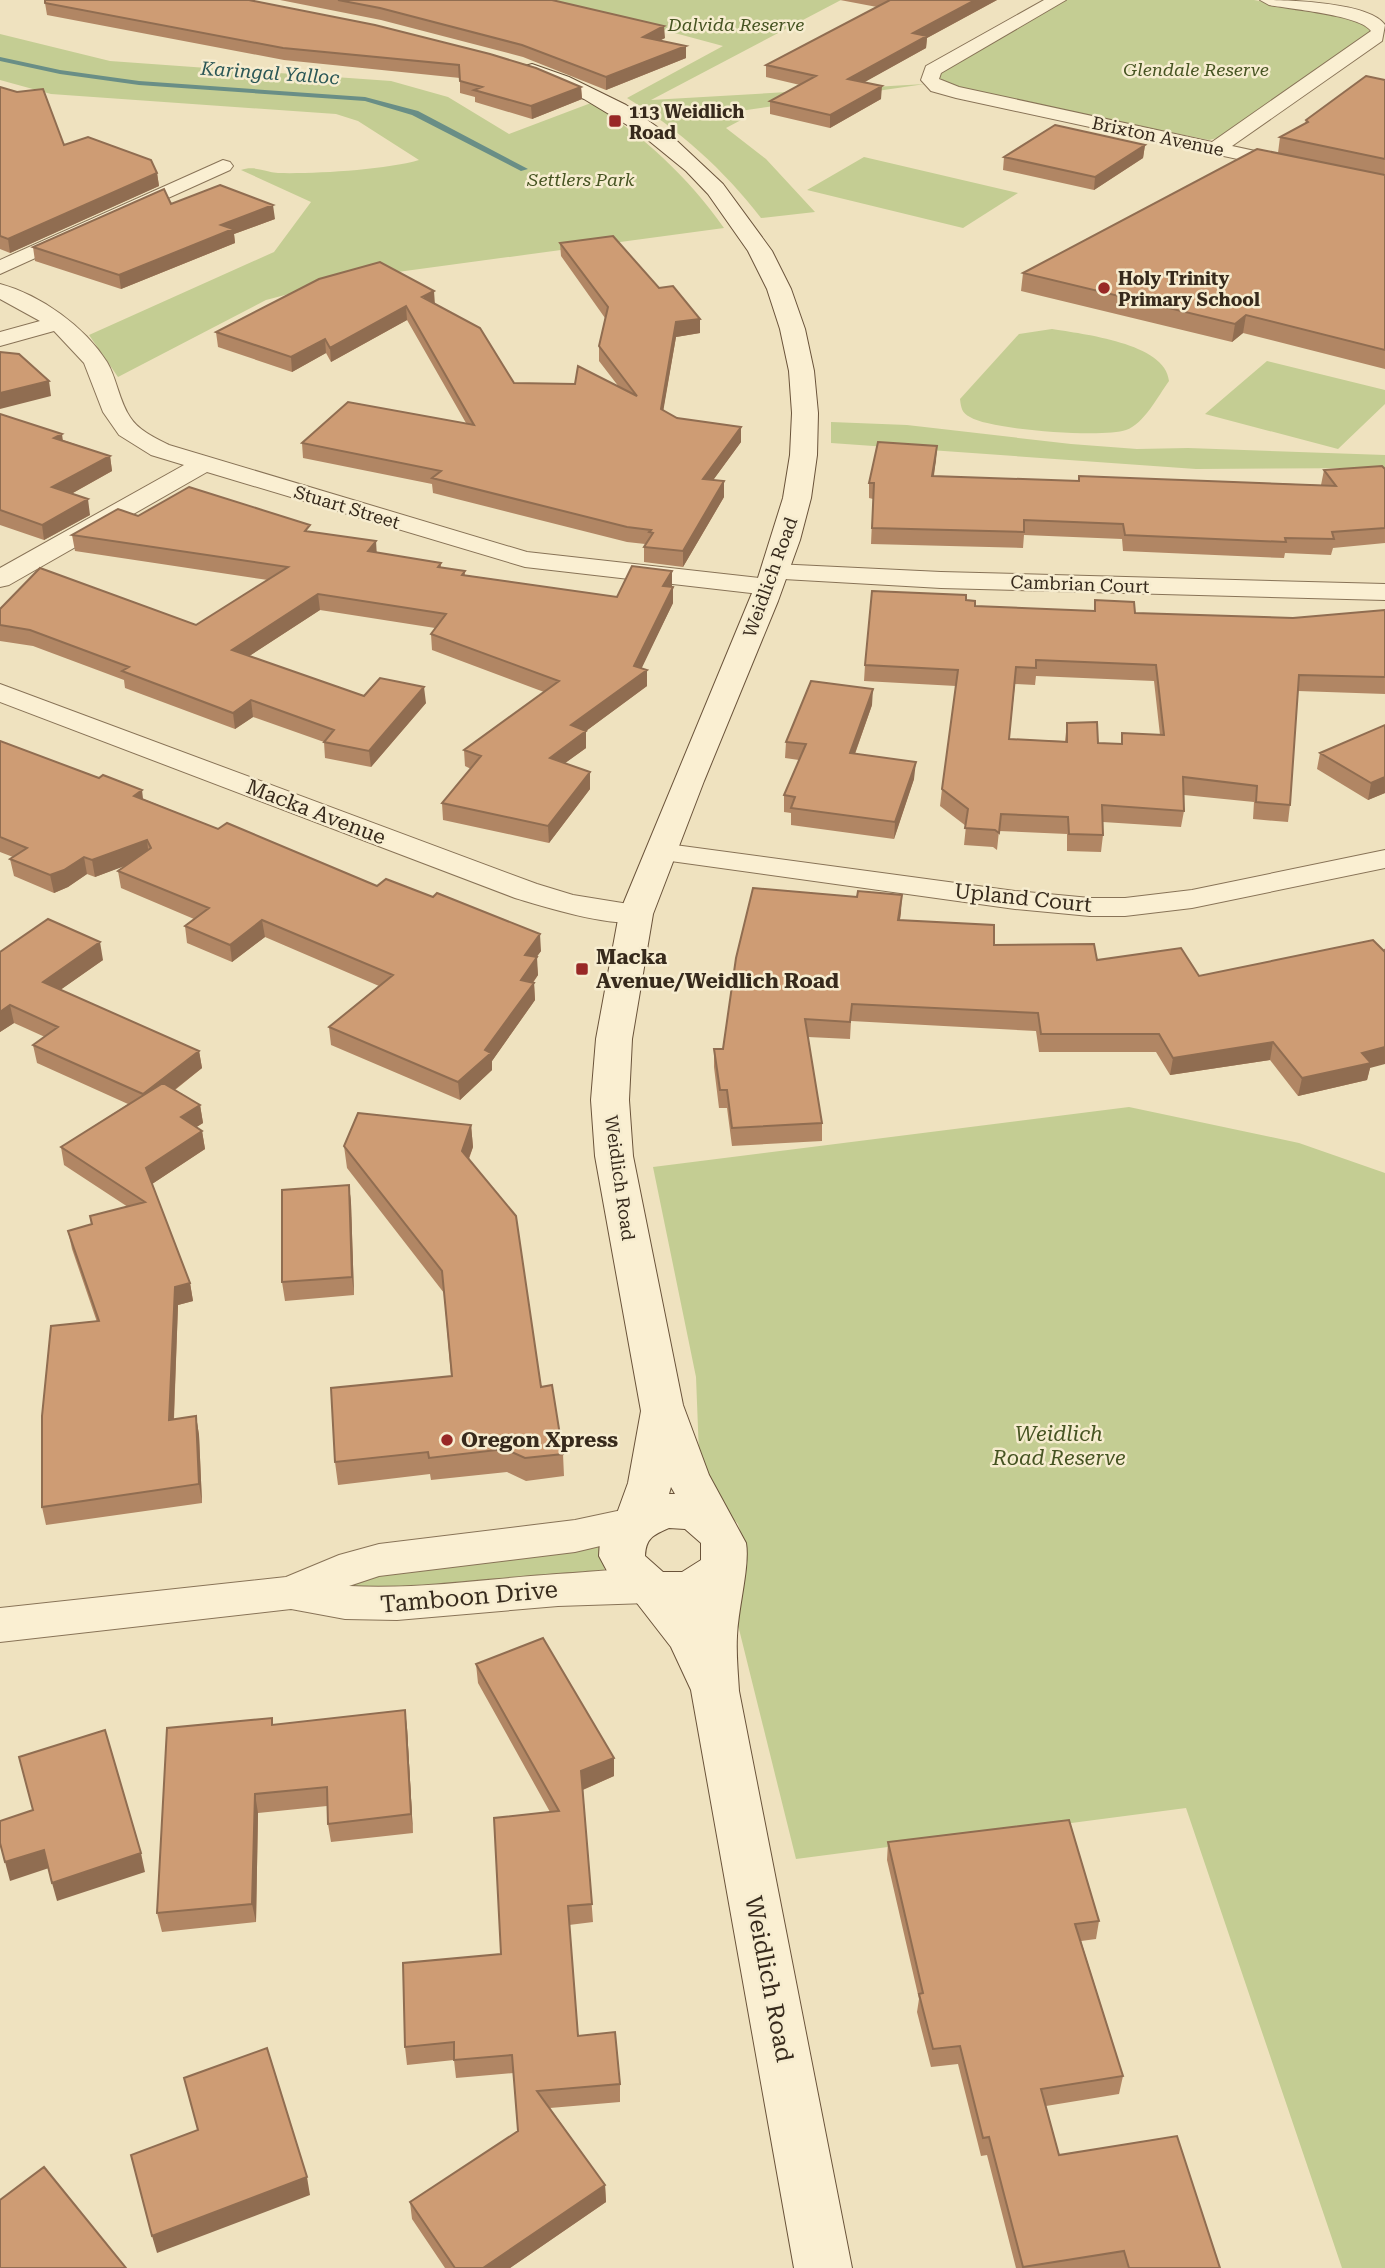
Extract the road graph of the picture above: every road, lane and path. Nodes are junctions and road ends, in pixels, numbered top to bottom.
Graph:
1 (1057, 0) edge
2 (1269, 0) edge
3 (1380, 23) edge
4 (508, 62) edge
5 (1216, 149) junction
6 (224, 166) dead end
7 (1385, 185) edge
8 (0, 268) edge
9 (0, 291) edge
10 (58, 323) junction
11 (0, 339) edge
12 (203, 464) junction
13 (0, 579) edge
14 (772, 580) junction
15 (1385, 592) edge
16 (0, 692) edge
17 (660, 852) junction
18 (1385, 859) edge
19 (636, 914) junction
20 (661, 1405) junction
21 (636, 1523) junction
22 (720, 1549) junction
23 (649, 1587) junction
24 (291, 1592) junction
25 (0, 1625) edge
26 (715, 1691) junction
27 (823, 2268) edge

1 - 5 street, Brixton Avenue
2 - 3 street
3 - 5 street
4 - 14 street, Weidlich Road
5 - 7 street, Brixton Avenue
6 - 8 street
9 - 10 street, Stuart Street
10 - 11 street
10 - 12 street, Stuart Street
12 - 13 street
12 - 14 street, Stuart Street
14 - 15 street, Cambrian Court
14 - 17 street, Weidlich Road
16 - 19 street, Macka Avenue
17 - 18 street, Upland Court
17 - 19 street, Weidlich Road
19 - 20 street, Weidlich Road
20 - 21 street, Weidlich Road
20 - 22 street, Weidlich Road
21 - 22 street
21 - 23 street
21 - 24 street, Tamboon Drive
22 - 23 street
22 - 26 street, Weidlich Road
23 - 24 street, Tamboon Drive
23 - 26 street, Weidlich Road
24 - 25 street, Tamboon Drive
26 - 27 street, Weidlich Road

